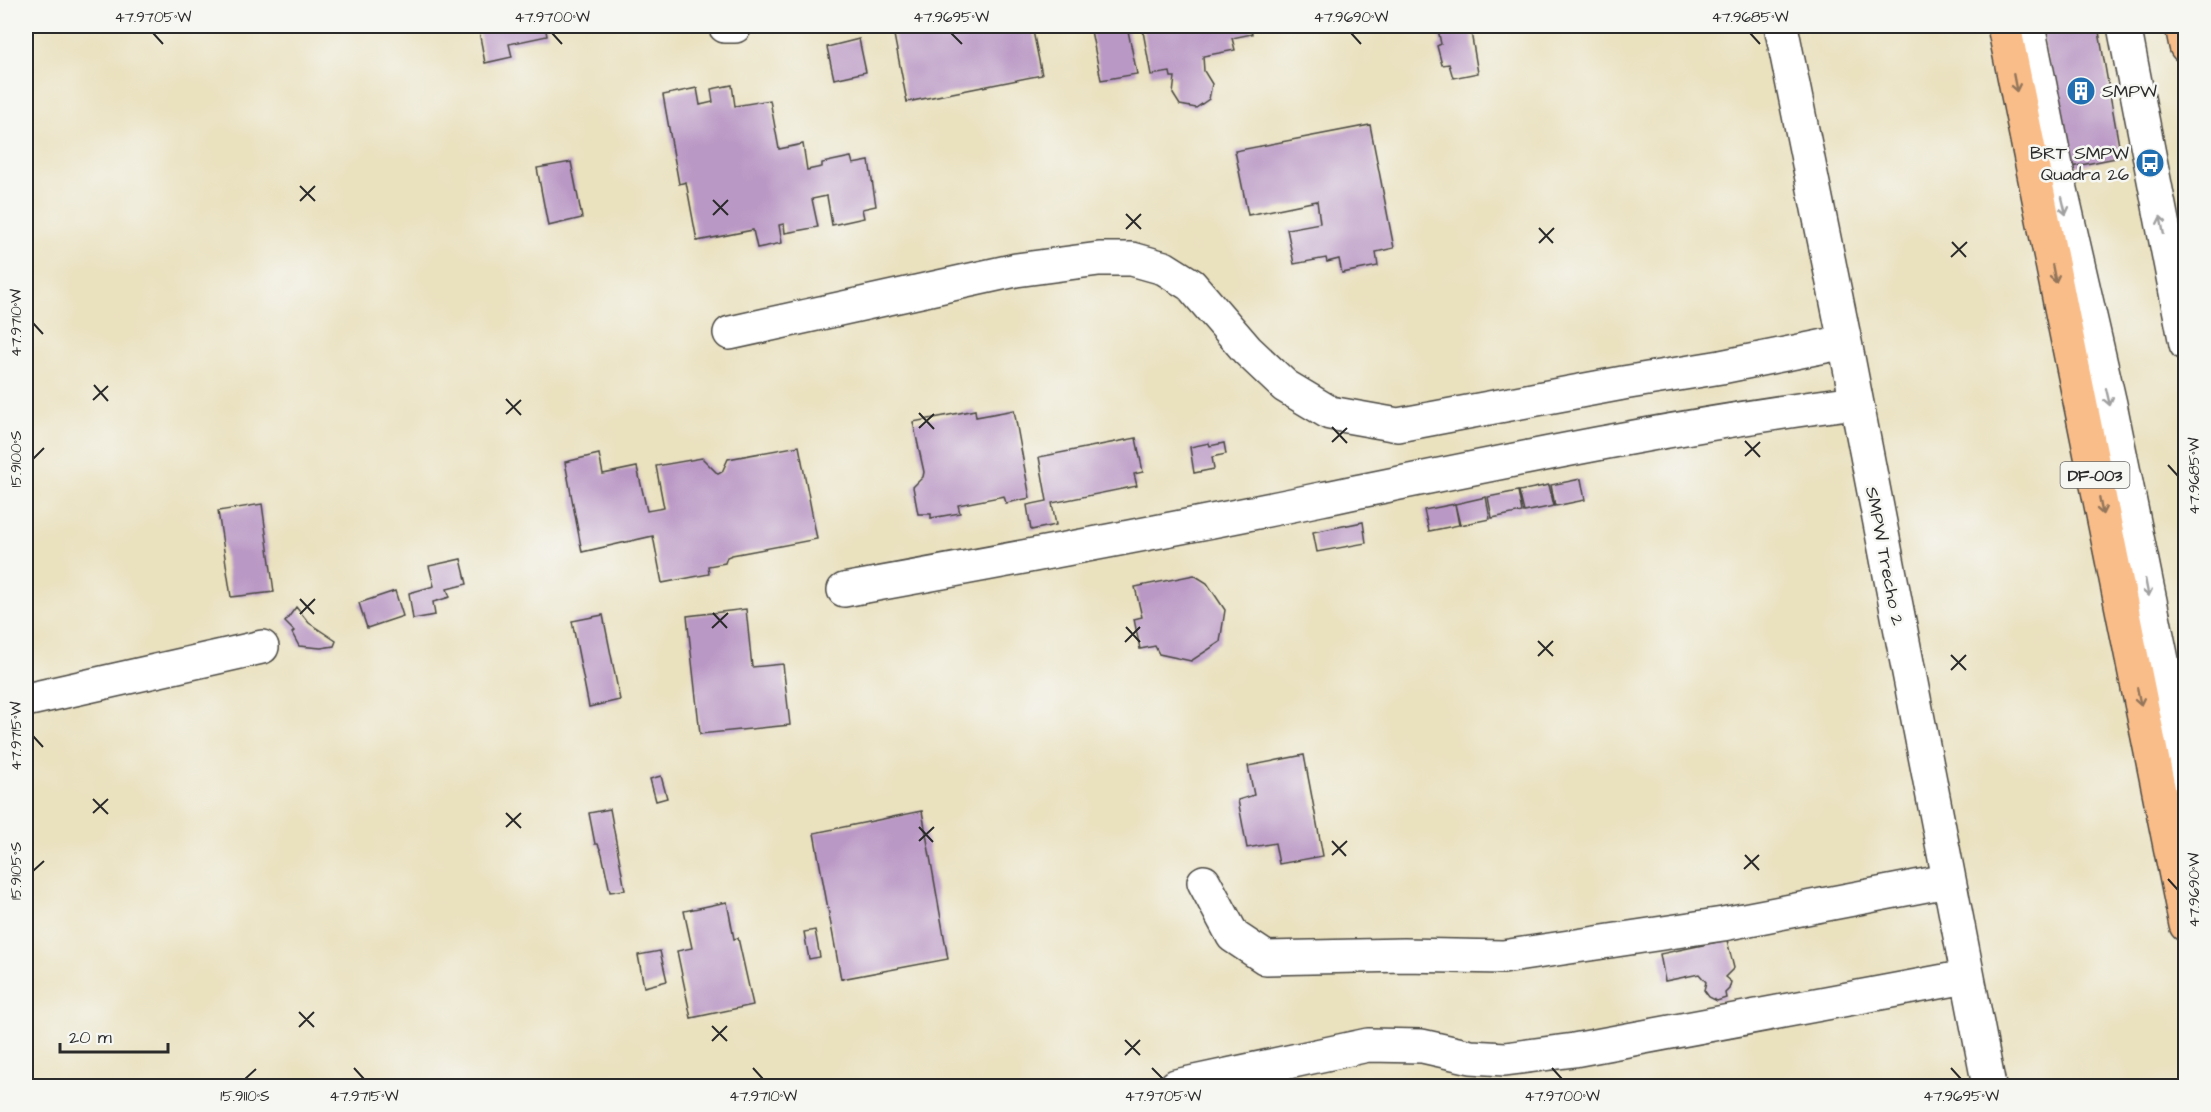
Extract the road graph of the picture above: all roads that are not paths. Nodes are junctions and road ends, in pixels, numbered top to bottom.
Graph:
1 (724, 26) edge
2 (735, 26) edge
3 (1781, 26) edge
4 (2004, 26) edge
5 (2028, 26) edge
6 (2124, 26) edge
7 (2182, 26) edge
8 (2186, 46) edge
9 (730, 333) dead end
10 (1845, 342) junction
11 (2186, 344) edge
12 (1856, 402) junction
13 (844, 590) dead end
14 (262, 647) dead end
15 (26, 700) edge
16 (2186, 778) edge
17 (1947, 881) junction
18 (1204, 882) dead end
19 (2186, 926) edge
20 (1966, 977) junction
21 (1176, 1086) edge
22 (1989, 1086) edge

1 - 2 street
3 - 10 street, SMPW Trecho 2
4 -> 19 highway, DF-003
5 -> 16 street
11 -> 6 street
7 - 8 highway
9 - 10 street
10 - 12 street, SMPW Trecho 2
12 - 13 street
12 - 17 street, SMPW Trecho 2
14 - 15 street
17 - 18 street
17 - 20 street, SMPW Trecho 2
20 - 21 street
20 - 22 street, SMPW Trecho 2

